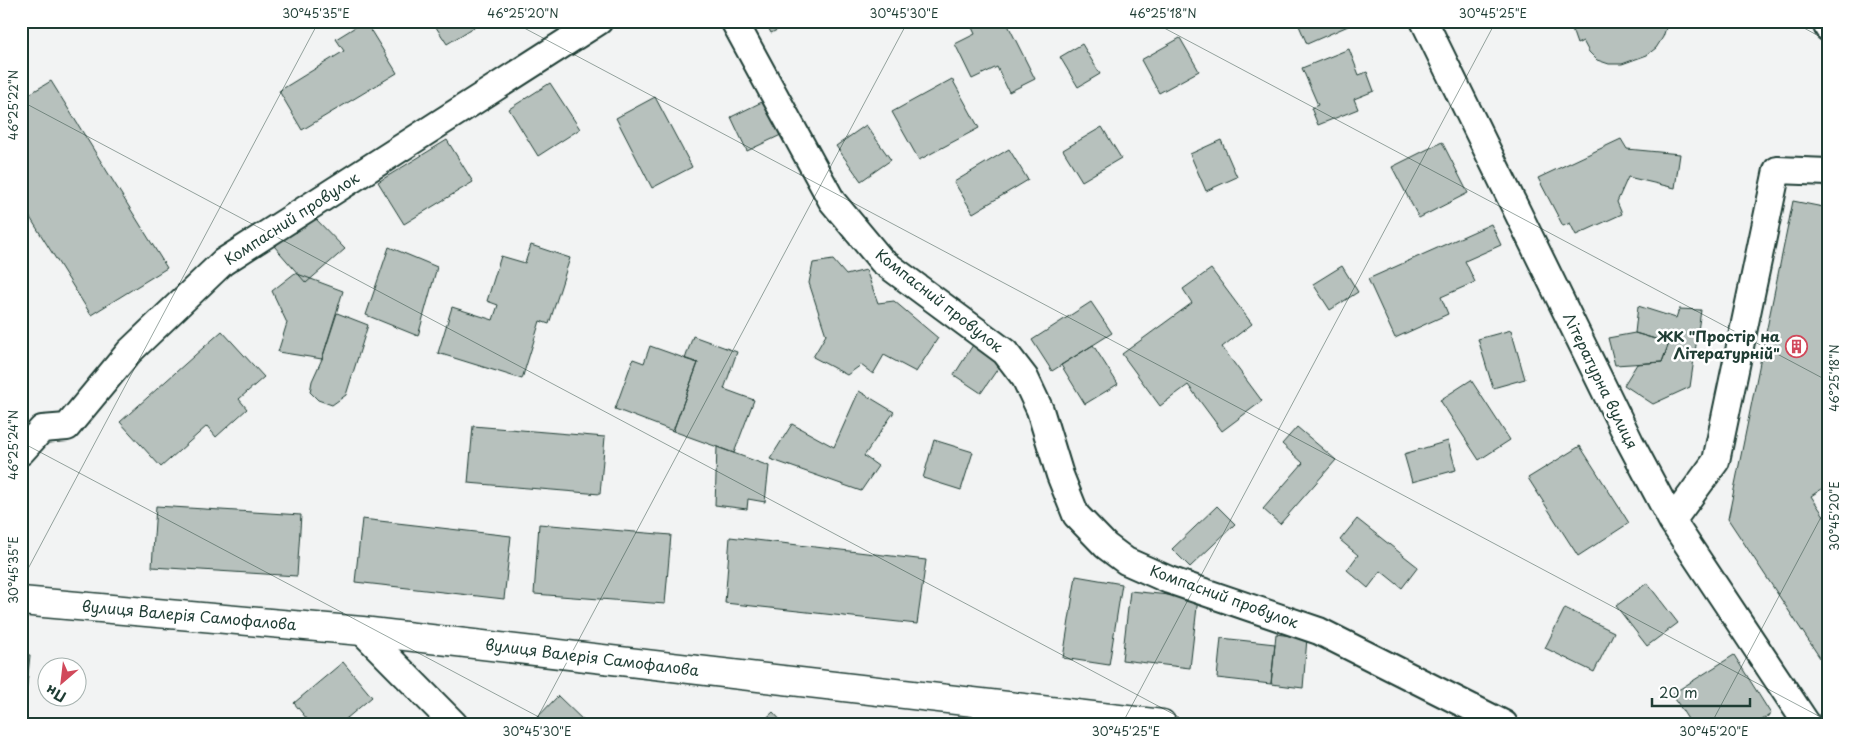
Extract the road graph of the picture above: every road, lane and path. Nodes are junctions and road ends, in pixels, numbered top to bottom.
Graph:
1 (599, 21) edge
2 (734, 21) edge
3 (1424, 21) edge
4 (1825, 21) edge
5 (1828, 28) edge
6 (1828, 172) edge
7 (21, 452) edge
8 (1672, 521) junction
9 (22, 596) edge
10 (362, 631) junction
11 (454, 724) edge
12 (1162, 724) edge
13 (1504, 724) edge
14 (1807, 724) edge

1 - 7 street, Компасний провулок
2 - 13 street, Компасний провулок
3 - 8 street, Літературна вулиця
4 - 5 street
6 - 8 street
8 - 14 street, Літературна вулиця
9 - 10 street, вулиця Валерія Самофалова
10 - 11 street
10 - 12 street, вулиця Валерія Самофалова

